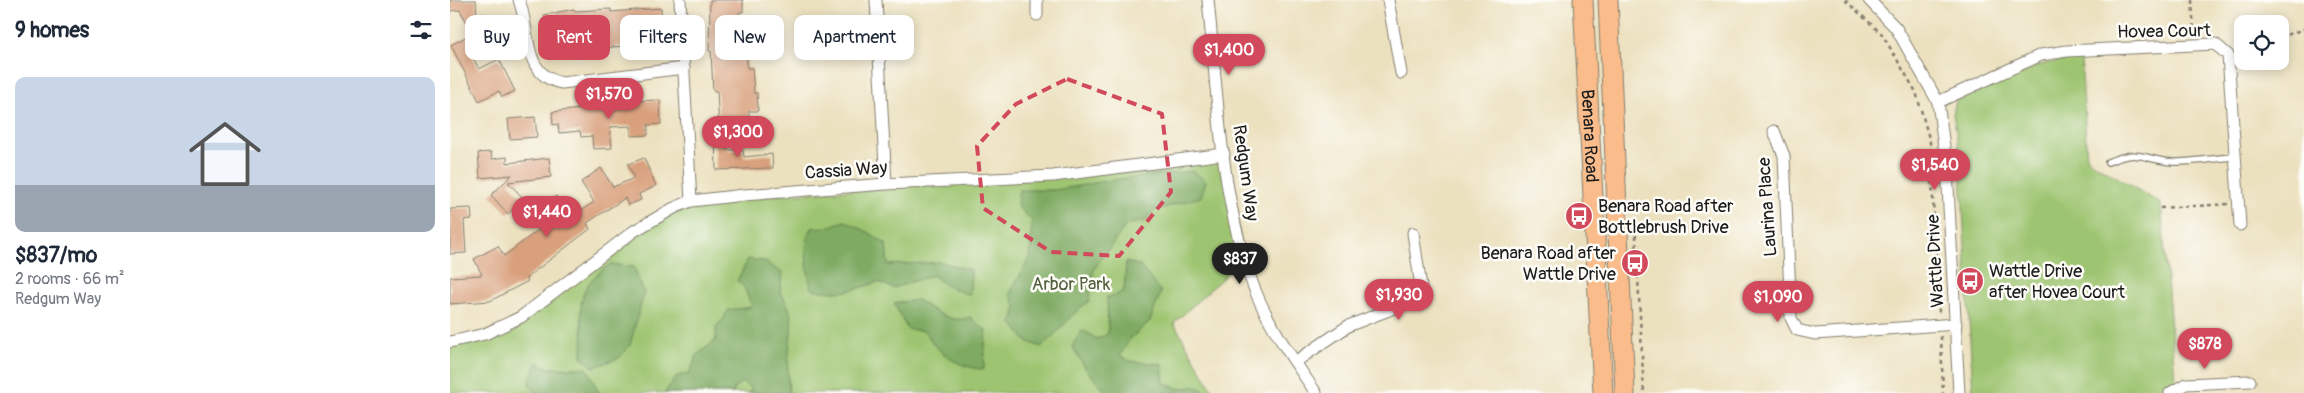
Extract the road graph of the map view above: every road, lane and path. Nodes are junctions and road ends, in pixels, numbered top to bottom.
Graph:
1 (519, 0) edge
2 (680, 0) edge
3 (876, 0) edge
4 (1037, 0) edge
5 (1208, 0) edge
6 (1388, 0) edge
7 (1583, 0) edge
8 (1608, 0) edge
9 (1845, 0) edge
10 (1869, 0) edge
11 (2192, 0) edge
12 (1038, 15) dead end
13 (2304, 29) edge
14 (2289, 34) edge
15 (2194, 45) junction
16 (684, 68) junction
17 (1401, 73) dead end
18 (1938, 102) junction
19 (1774, 131) dead end
20 (1224, 154) junction
21 (2236, 157) junction
22 (2108, 162) dead end
23 (886, 184) junction
24 (690, 202) junction
25 (2239, 203) junction
26 (1616, 204) junction
27 (1594, 206) junction
28 (2160, 208) dead end
29 (2240, 225) dead end
30 (1413, 233) dead end
31 (1956, 324) junction
32 (1940, 325) junction
33 (450, 342) edge
34 (1295, 362) junction
35 (2250, 381) dead end
36 (1316, 393) edge
37 (1603, 393) edge
38 (1625, 393) edge
39 (1943, 393) edge
40 (1959, 393) edge
41 (2170, 393) edge

1 - 16 street
2 - 16 street
3 - 23 street
4 - 12 street
5 - 20 street, Redgum Way
6 - 17 street
7 - 27 main road, Benara Road
8 - 26 main road, Benara Road
9 - 32 path
10 - 18 street, Wattle Drive
11 - 15 path
13 - 14 path
15 - 18 street, Hovea Court
15 - 21 street, Hovea Court
16 - 24 street
18 - 31 street, Wattle Drive
19 - 32 street, Laurina Place
20 - 23 street, Cassia Way
20 - 34 street, Redgum Way
21 - 22 lane
21 - 25 street, Hovea Court
23 - 24 street, Cassia Way
24 - 33 street, Cassia Way
25 - 28 path
25 - 29 street, Hovea Court
26 - 27 main road
26 - 38 main road, Benara Road
27 - 37 main road, Benara Road
30 - 34 street
31 - 32 street, Laurina Place
31 - 40 street, Wattle Drive
32 - 39 path
34 - 36 street, Redgum Way
35 - 41 street

